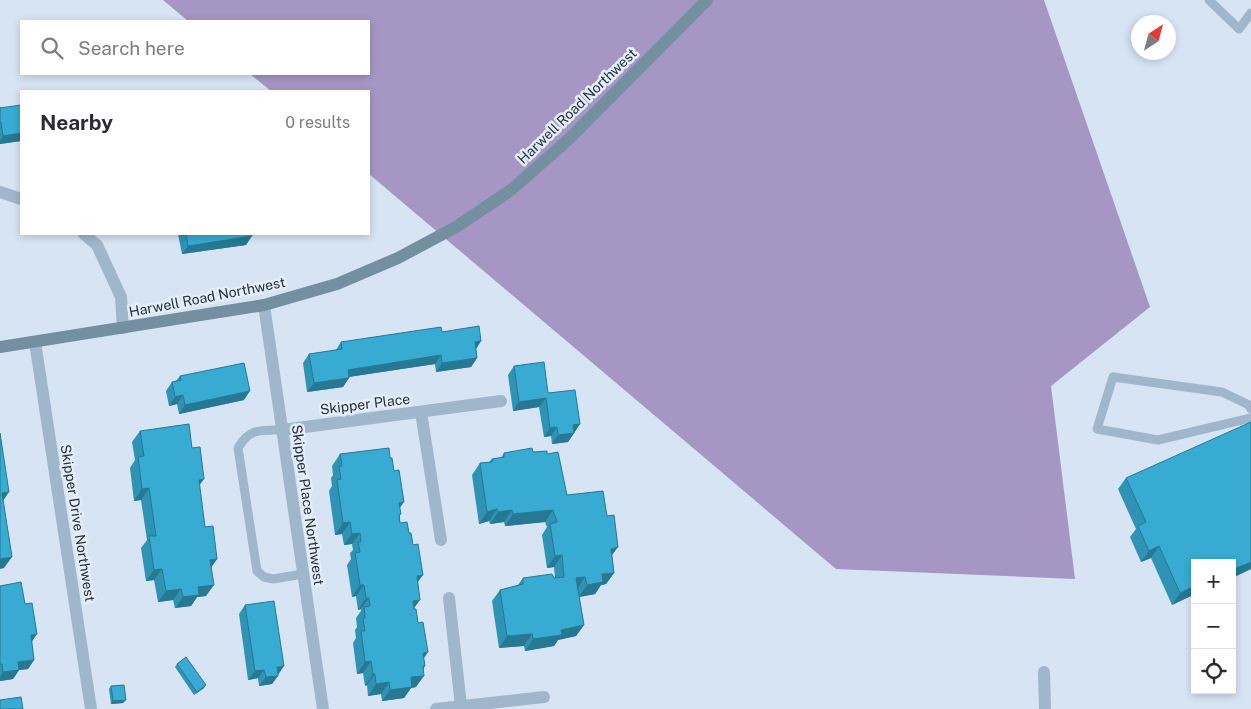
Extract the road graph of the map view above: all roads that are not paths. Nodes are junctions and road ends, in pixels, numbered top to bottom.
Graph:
1 (707, 0) edge
2 (1209, 0) edge
3 (1251, 13) edge
4 (0, 192) edge
5 (20, 199) edge
6 (85, 235) edge
7 (264, 305) junction
8 (123, 328) junction
9 (35, 342) junction
10 (0, 347) edge
11 (501, 401) dead end
12 (1250, 406) edge
13 (422, 412) junction
14 (1251, 418) edge
15 (282, 430) junction
16 (441, 540) dead end
17 (303, 574) junction
18 (449, 598) dead end
19 (1044, 672) dead end
20 (544, 697) dead end
21 (461, 706) junction
22 (91, 709) edge
23 (323, 709) edge
24 (436, 709) edge
25 (1045, 709) edge

1 - 7 street, Harwell Road Northwest
2 - 3 lane
4 - 5 street
6 - 8 street
7 - 8 street, Harwell Road Northwest
7 - 15 street, Skipper Place Northwest
8 - 9 street, Harwell Road Northwest
9 - 10 street, Harwell Road Northwest
9 - 22 street, Skipper Drive Northwest
11 - 13 street, Skipper Place
12 - 14 lane
13 - 15 street, Skipper Place
13 - 16 street, Skipper Place
15 - 17 street, Skipper Place Northwest
15 - 17 lane
17 - 23 street, Skipper Place Northwest
18 - 21 street
19 - 25 street
20 - 21 street
21 - 24 street

